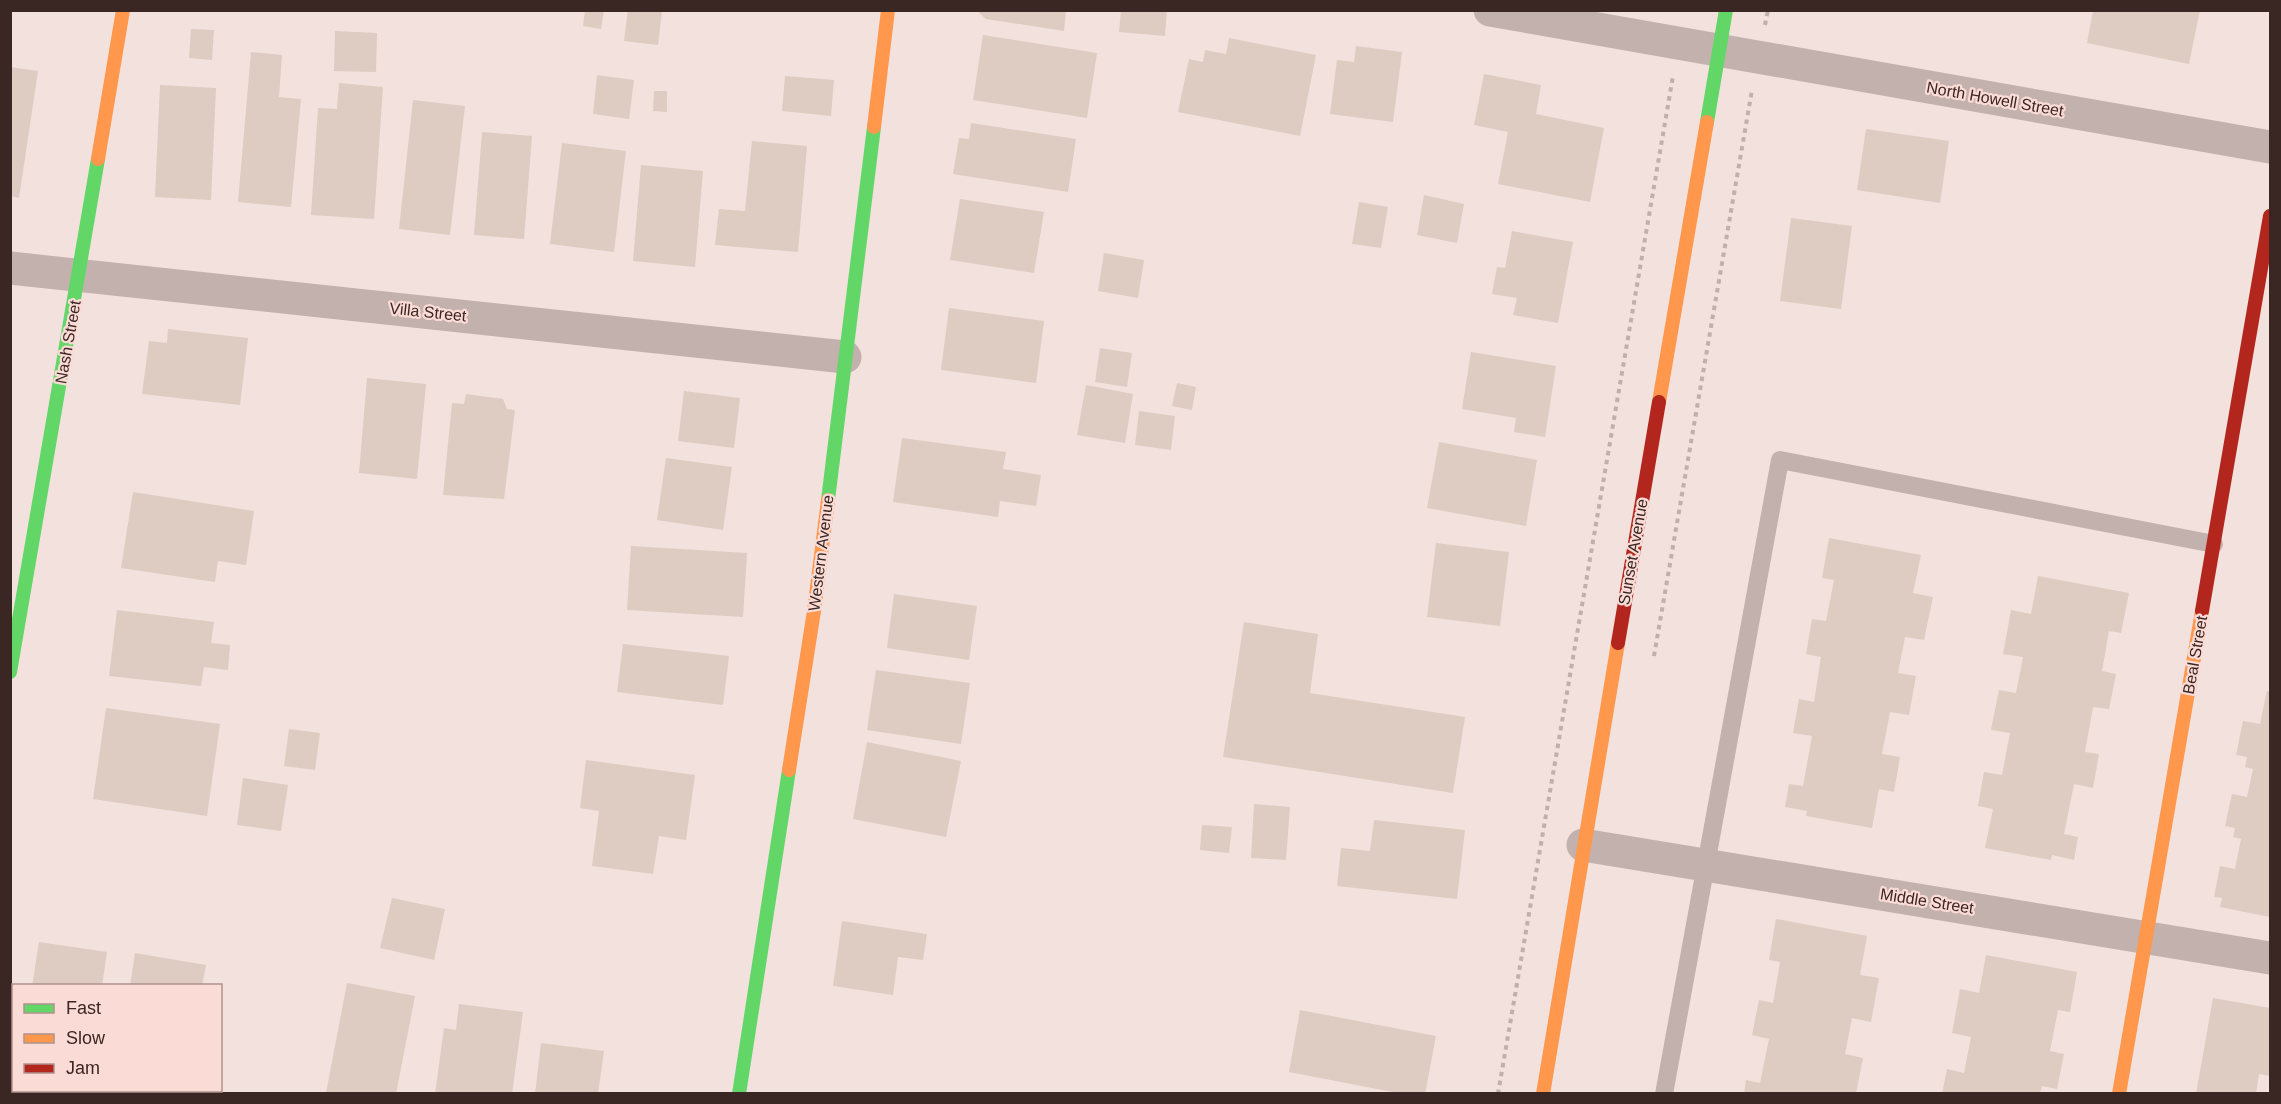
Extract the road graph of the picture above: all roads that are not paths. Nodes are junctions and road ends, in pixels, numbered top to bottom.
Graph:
1 (123, 10) edge
2 (888, 10) edge
3 (1490, 10) edge
4 (1726, 10) edge
5 (1719, 51) junction
6 (2271, 147) edge
7 (2271, 216) edge
8 (10, 268) edge
9 (80, 275) junction
10 (845, 357) junction
11 (2214, 544) junction
12 (10, 672) edge
13 (1583, 845) junction
14 (1706, 865) junction
15 (2146, 937) junction
16 (2271, 958) edge
17 (739, 1094) edge
18 (1543, 1094) edge
19 (1664, 1094) edge
20 (2119, 1094) edge

1 - 9 street, Nash Street
2 - 10 street, Western Avenue
3 - 5 street, North Howell Street
4 - 5 street, Sunset Avenue
5 - 6 street, North Howell Street
5 - 13 street, Sunset Avenue
7 - 11 street, Beal Street
8 - 9 street, Villa Street
9 - 10 street, Villa Street
9 - 12 street, Nash Street
10 - 17 street, Western Avenue
11 - 14 lane
11 - 15 street, Beal Street
13 - 14 street, Middle Street
13 - 18 street, Sunset Avenue
14 - 15 street, Middle Street
14 - 19 lane
15 - 16 street, Middle Street
15 - 20 street, Beal Street

